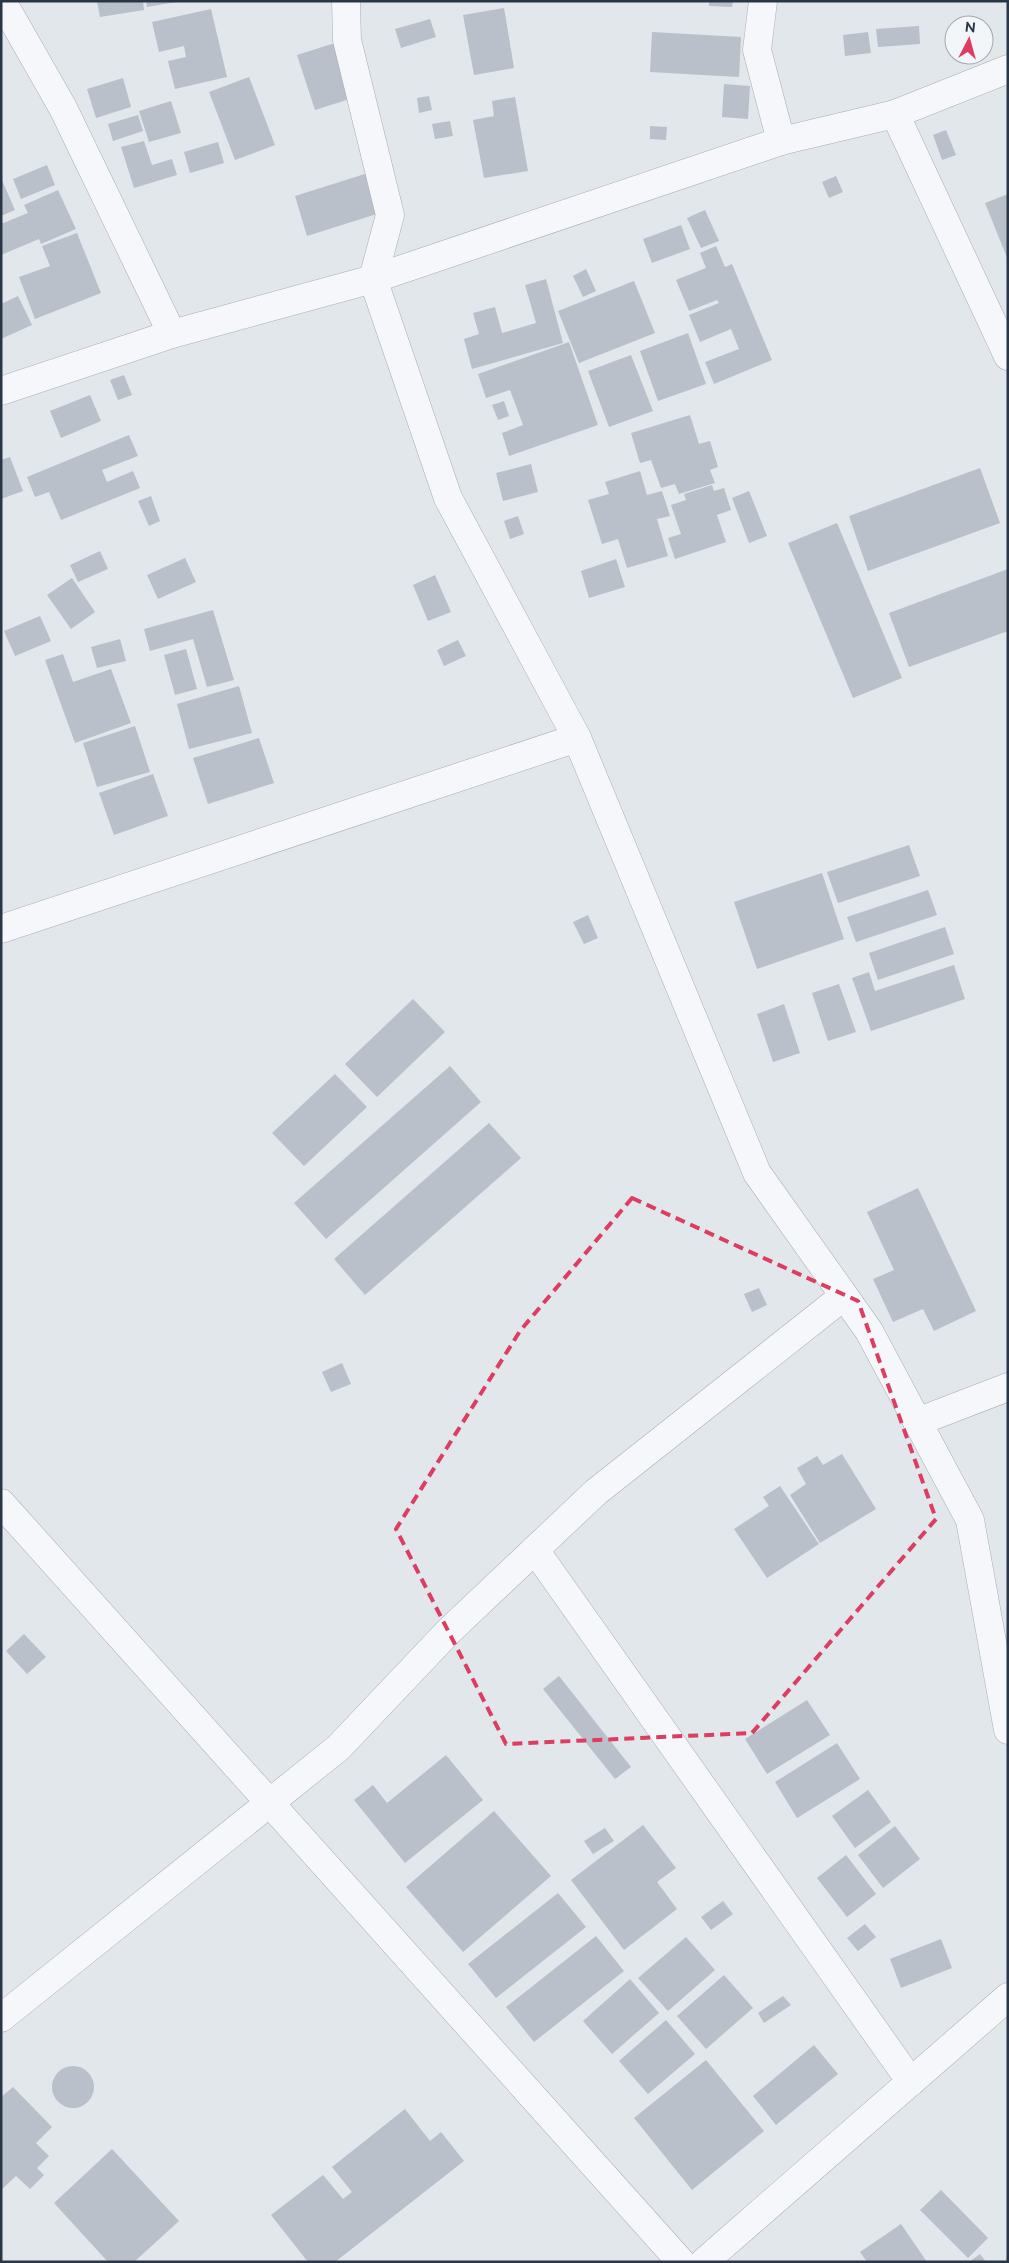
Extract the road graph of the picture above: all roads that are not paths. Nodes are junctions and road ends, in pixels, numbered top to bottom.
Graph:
1 (2, 1) edge
2 (346, 1) edge
3 (763, 1) edge
4 (1008, 69) edge
5 (895, 114) junction
6 (782, 141) junction
7 (373, 279) junction
8 (172, 334) junction
9 (1008, 356) edge
10 (1, 391) edge
11 (577, 738) junction
12 (1, 929) edge
13 (844, 1296) junction
14 (1008, 1387) edge
15 (918, 1422) junction
16 (1, 1503) edge
17 (535, 1550) junction
18 (1008, 1730) edge
19 (270, 1803) junction
20 (1008, 1997) edge
21 (1, 2018) edge
22 (911, 2082) junction
23 (681, 2262) edge
24 (704, 2262) edge

1 - 8 street
2 - 7 street
3 - 6 street
4 - 5 street
5 - 6 street
5 - 9 street
6 - 7 street
7 - 8 street
7 - 11 street
8 - 10 street
11 - 12 street
11 - 13 street
13 - 15 street
13 - 17 street
14 - 15 street
15 - 18 street
16 - 19 street
17 - 19 street
17 - 22 street
19 - 21 street
19 - 23 street
20 - 22 street
22 - 24 street

